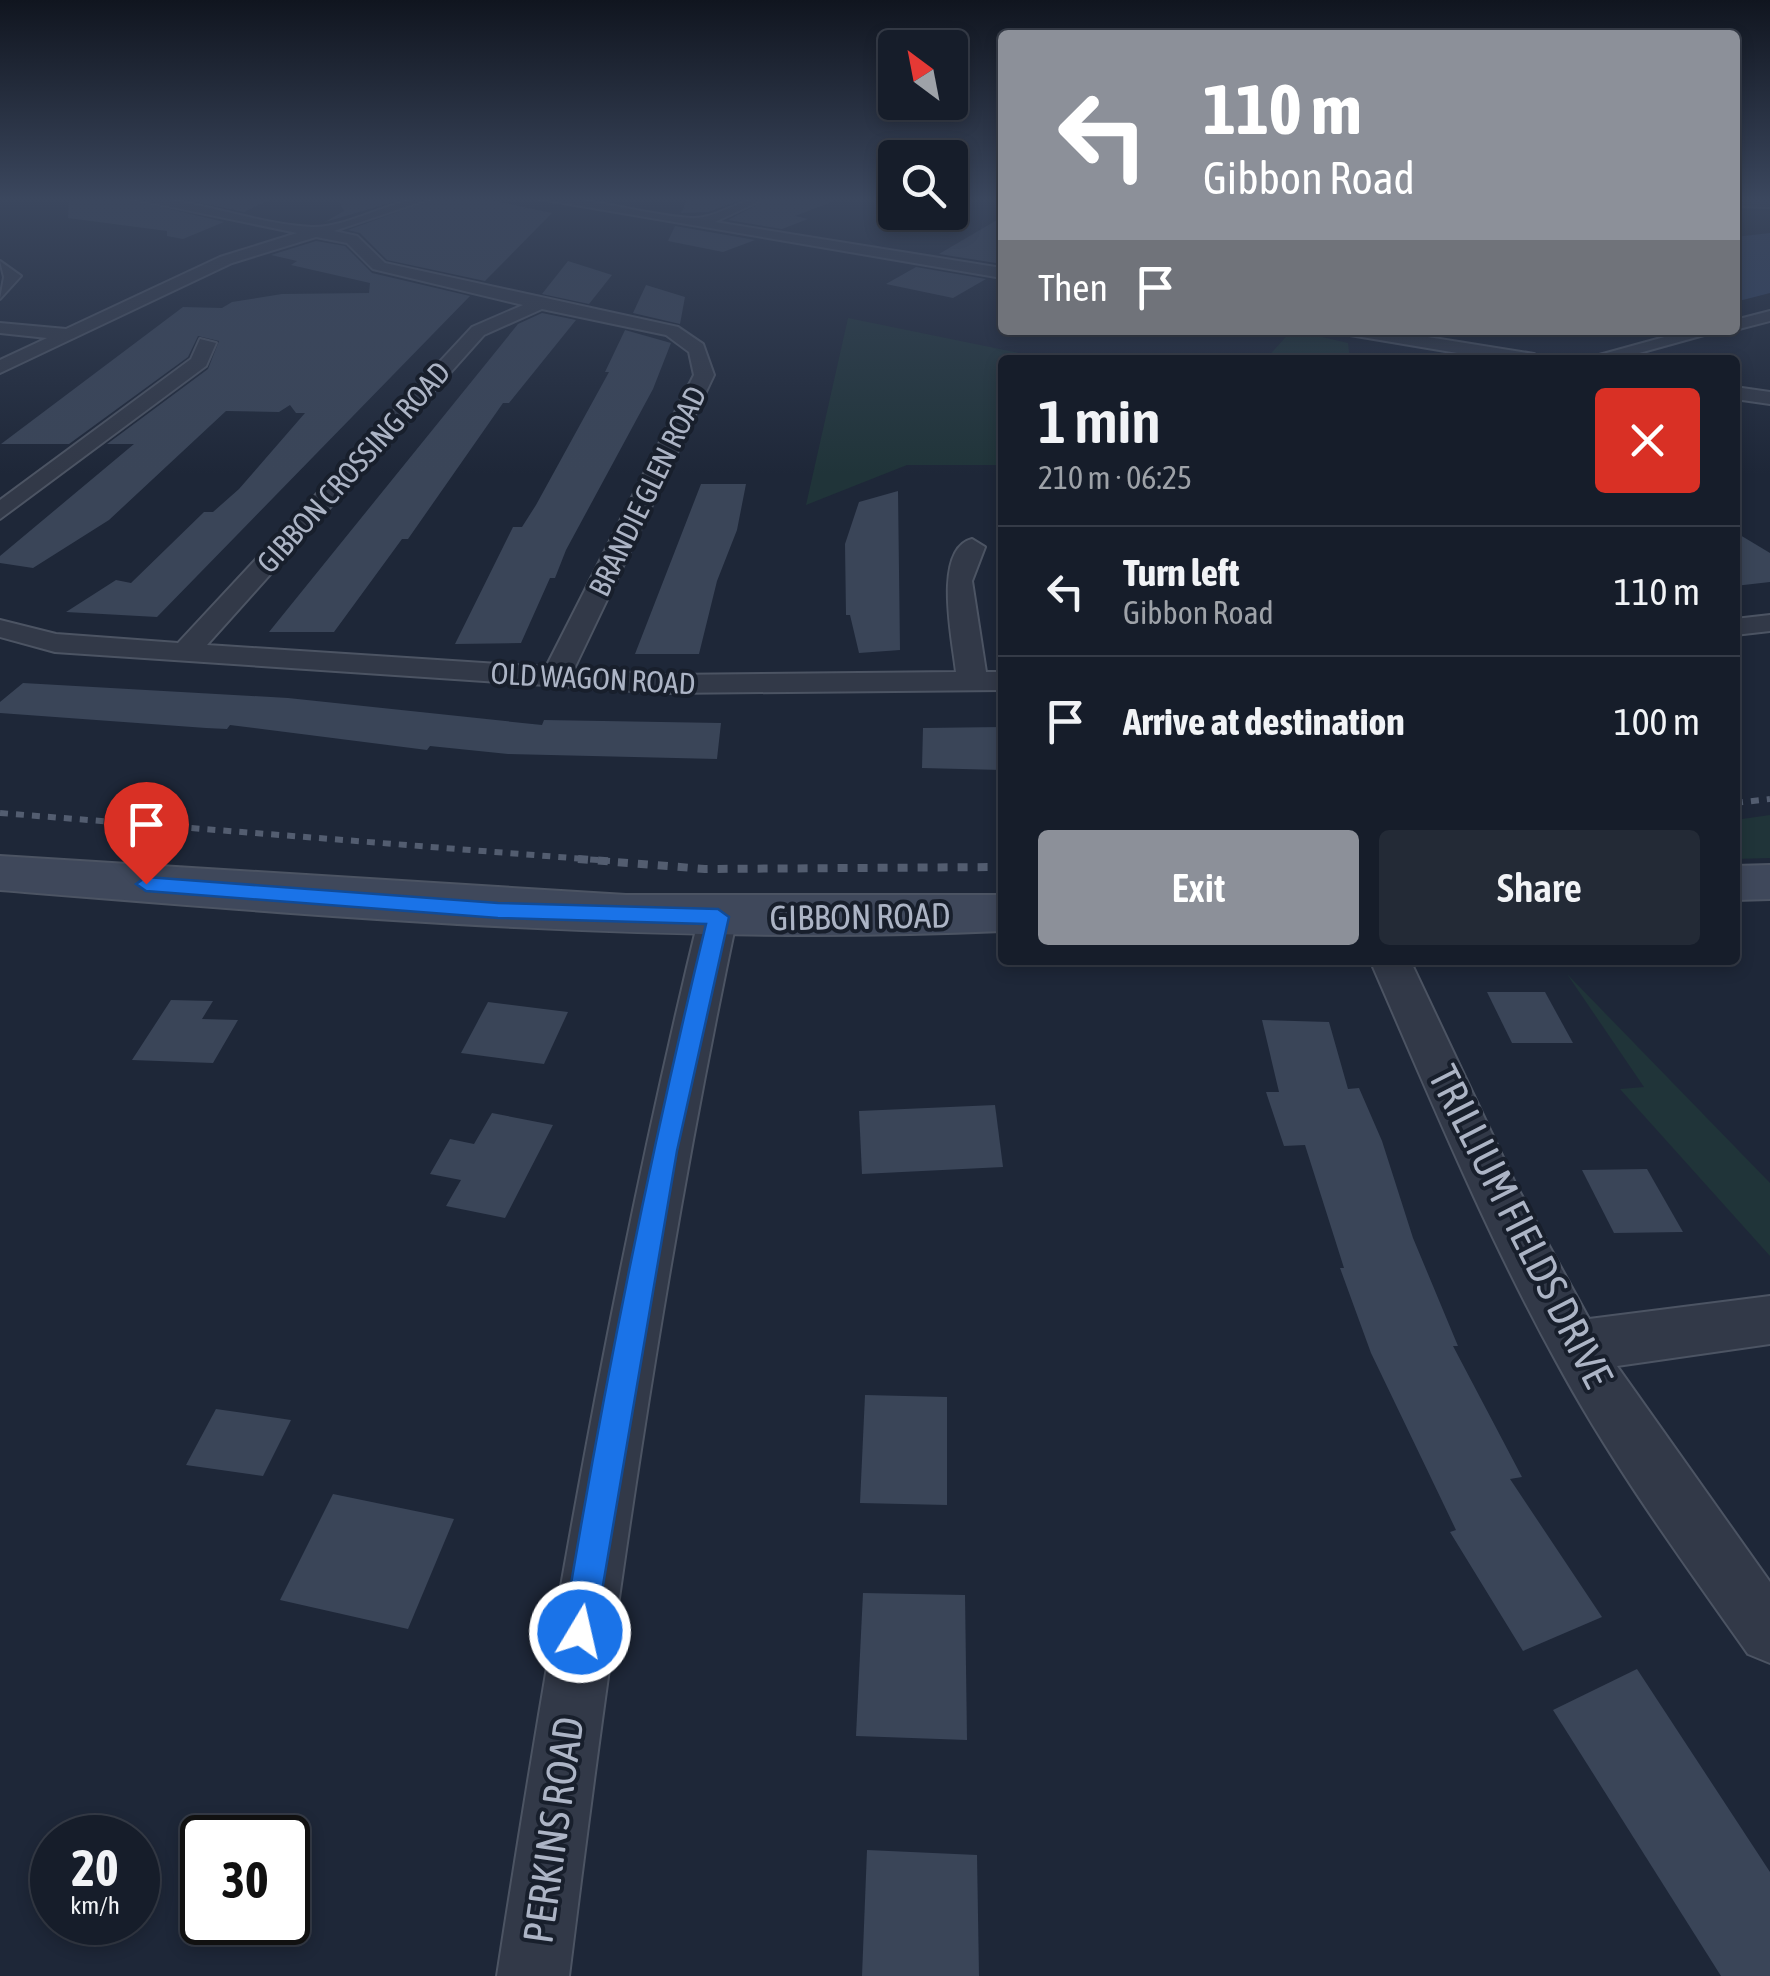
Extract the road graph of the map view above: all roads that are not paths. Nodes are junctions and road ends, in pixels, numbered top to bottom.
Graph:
1 (161, 290) edge
2 (481, 290) edge
3 (539, 304) junction
4 (1770, 316) edge
5 (1740, 324) edge
6 (0, 328) edge
7 (67, 334) junction
8 (1395, 335) edge
9 (1693, 335) edge
10 (207, 344) dead end
11 (1506, 355) edge
12 (1612, 355) edge
13 (0, 367) edge
14 (1740, 394) edge
15 (1770, 398) edge
16 (0, 512) edge
17 (972, 547) dead end
18 (1770, 623) edge
19 (1740, 626) edge
20 (0, 628) edge
21 (184, 653) junction
22 (555, 678) junction
23 (972, 681) junction
24 (998, 681) edge
25 (0, 872) edge
26 (1770, 882) edge
27 (1740, 883) edge
28 (998, 913) edge
29 (718, 917) junction
30 (1392, 965) edge
31 (1770, 1320) edge
32 (1575, 1346) junction
33 (1770, 1632) edge
34 (533, 1976) edge

1 - 7 street
2 - 3 street, BRANDIE GLEN ROAD
3 - 21 street, GIBBON CROSSING ROAD
3 - 22 street, BRANDIE GLEN ROAD
4 - 5 street
6 - 7 street
7 - 13 street
8 - 11 street
9 - 12 street
10 - 16 street
14 - 15 street
17 - 23 street
18 - 19 street
20 - 21 street, OLD WAGON ROAD
21 - 22 street, OLD WAGON ROAD
22 - 23 street, OLD WAGON ROAD
23 - 24 street, OLD WAGON ROAD
25 - 29 main road, GIBBON ROAD
26 - 27 main road
28 - 29 main road, GIBBON ROAD
29 - 34 street, PERKINS ROAD
30 - 32 street, TRILLIUM FIELDS DRIVE
31 - 32 street
32 - 33 street, TRILLIUM FIELDS DRIVE

